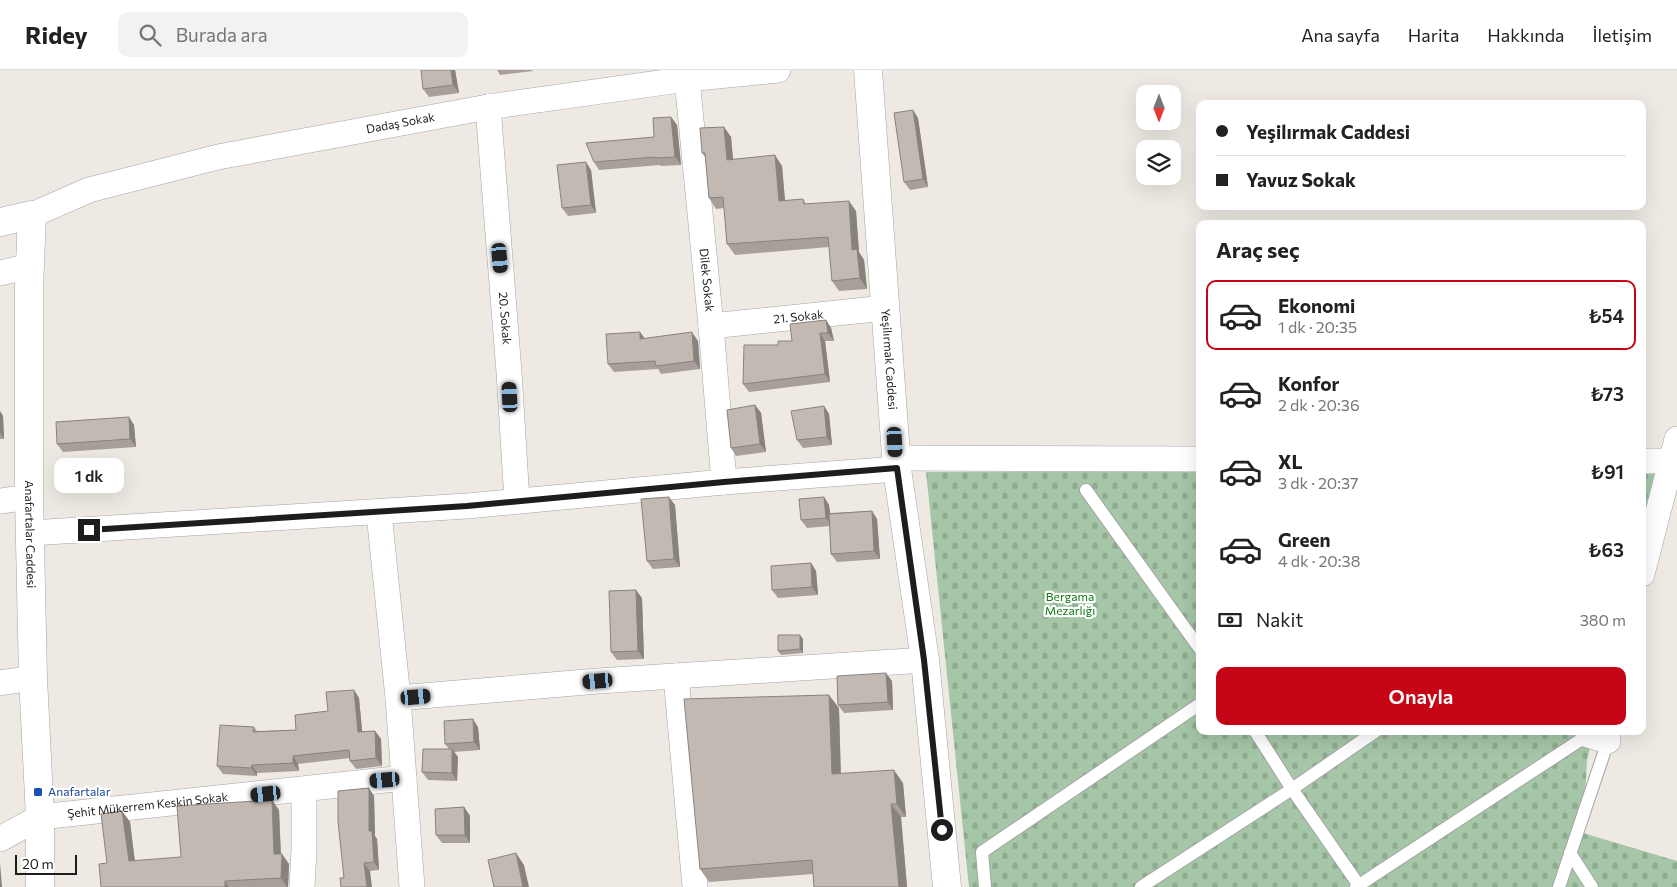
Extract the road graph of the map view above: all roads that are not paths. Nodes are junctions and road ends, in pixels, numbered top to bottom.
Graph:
1 (778, 70) edge
2 (868, 70) edge
3 (687, 79) junction
4 (488, 107) junction
5 (32, 215) junction
6 (0, 222) edge
7 (30, 266) junction
8 (0, 273) edge
9 (885, 308) junction
10 (711, 326) junction
11 (1674, 450) edge
12 (1196, 459) edge
13 (1646, 460) edge
14 (897, 463) junction
15 (724, 482) junction
16 (1086, 490) dead end
17 (29, 497) junction
18 (0, 500) edge
19 (518, 501) junction
20 (379, 513) junction
21 (31, 533) junction
22 (1646, 558) edge
23 (1196, 643) edge
24 (924, 660) junction
25 (676, 676) junction
26 (33, 678) junction
27 (0, 682) edge
28 (398, 698) junction
29 (1196, 707) edge
30 (1258, 735) edge
31 (1370, 735) edge
32 (1595, 736) edge
33 (404, 778) junction
34 (1292, 789) junction
35 (304, 790) junction
36 (40, 817) junction
37 (0, 839) edge
38 (1570, 853) junction
39 (1358, 886) edge
40 (40, 887) edge
41 (302, 887) edge
42 (412, 887) edge
43 (695, 887) edge
44 (947, 887) edge
45 (984, 887) edge
46 (1141, 887) edge
47 (1559, 887) edge
48 (1592, 887) edge

1 - 3 street, Dadaş Sokak
2 - 9 street, Yeşilırmak Caddesi
3 - 4 street, Dadaş Sokak
3 - 10 street, Dilek Sokak
4 - 5 street, Dadaş Sokak
4 - 19 street, 20. Sokak
5 - 6 street
5 - 7 street, Anafartalar Caddesi
7 - 8 street
7 - 17 street, Anafartalar Caddesi
9 - 10 street, 21. Sokak
9 - 14 street, Yeşilırmak Caddesi
10 - 15 street, Dilek Sokak
11 - 13 street
11 - 22 street
12 - 14 street
14 - 15 street
14 - 24 street, Yeşilırmak Caddesi
15 - 19 street
16 - 23 lane
17 - 18 street
17 - 21 street, Anafartalar Caddesi
19 - 20 street
20 - 21 street
20 - 28 street
21 - 26 street, Anafartalar Caddesi
24 - 25 street
24 - 44 street, Yeşilırmak Caddesi
25 - 28 street
25 - 43 street
26 - 27 street
26 - 36 street, Anafartalar Caddesi
28 - 33 street
29 - 45 lane
30 - 34 lane
31 - 34 lane
32 - 38 lane
32 - 39 lane
33 - 35 street, Şehit Mükerrem Keskin Sokak
33 - 42 street
34 - 39 lane
34 - 46 lane
35 - 36 street, Şehit Mükerrem Keskin Sokak
35 - 41 street
36 - 37 street
36 - 40 street, Anafartalar Caddesi
38 - 47 lane
38 - 48 lane

